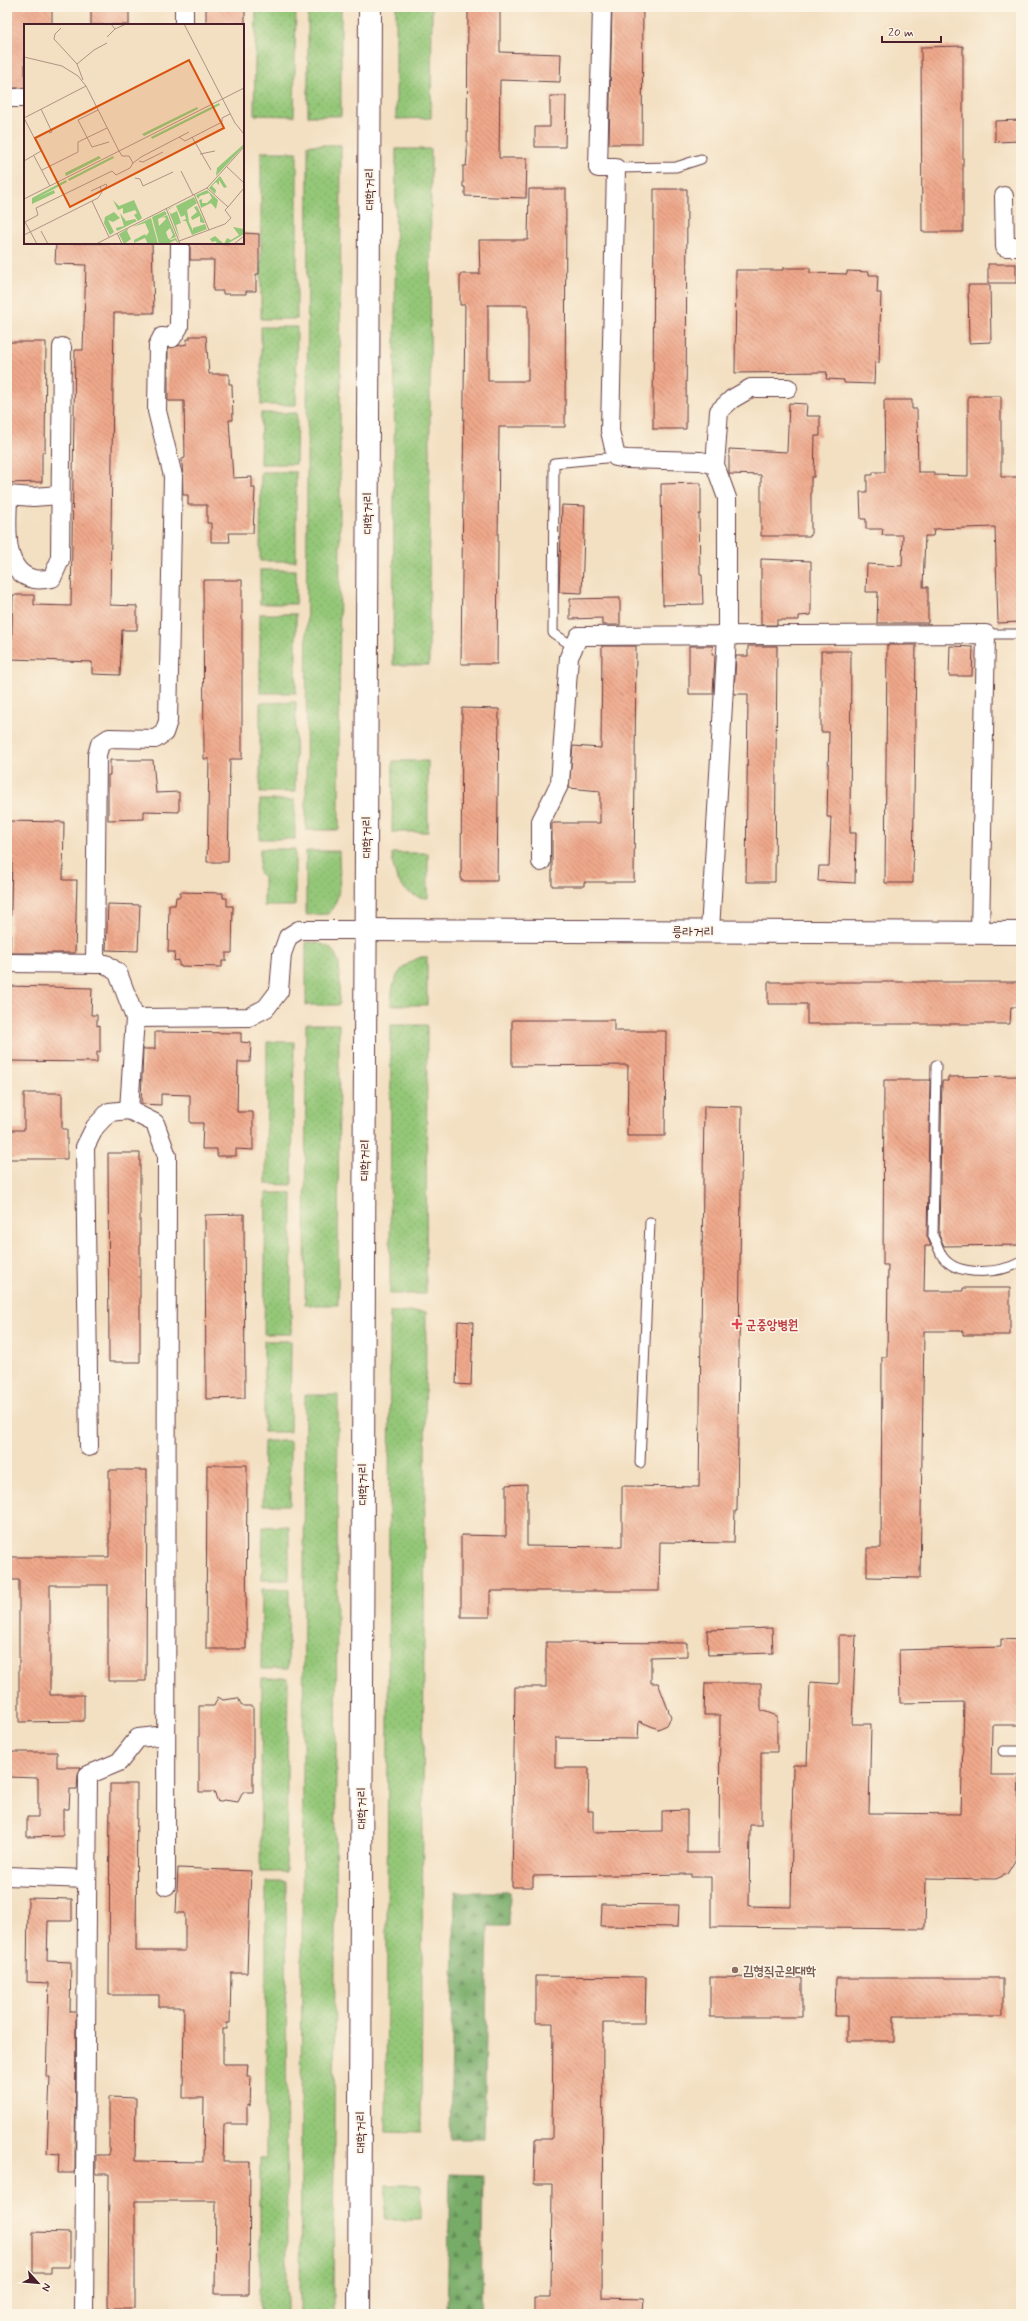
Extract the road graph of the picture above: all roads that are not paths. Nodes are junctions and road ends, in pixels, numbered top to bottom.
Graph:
1 (184, 7) edge
2 (370, 7) edge
3 (602, 7) edge
4 (184, 24) edge
5 (7, 98) edge
6 (24, 98) edge
7 (701, 159) dead end
8 (616, 168) junction
9 (1004, 196) dead end
10 (180, 244) edge
11 (1021, 247) edge
12 (62, 347) dead end
13 (788, 388) dead end
14 (616, 456) junction
15 (715, 465) junction
16 (7, 495) edge
17 (60, 495) junction
18 (986, 634) junction
19 (1021, 634) edge
20 (727, 636) junction
21 (574, 647) junction
22 (541, 862) dead end
23 (366, 930) junction
24 (710, 931) junction
25 (980, 932) junction
26 (1021, 933) edge
27 (7, 963) edge
28 (95, 964) junction
29 (135, 1018) junction
30 (936, 1065) dead end
31 (129, 1110) junction
32 (650, 1222) dead end
33 (1021, 1262) edge
34 (89, 1447) dead end
35 (640, 1463) dead end
36 (166, 1735) junction
37 (1003, 1751) dead end
38 (1021, 1751) edge
39 (7, 1876) edge
40 (87, 1879) junction
41 (166, 1886) dead end
42 (84, 2314) edge
43 (359, 2314) edge

1 - 4 street
2 - 23 main road, 대학거리
3 - 8 street
5 - 6 street
7 - 8 lane
8 - 14 street
9 - 11 street
10 - 28 street
12 - 17 street
13 - 15 street
14 - 15 street
14 - 21 lane
15 - 20 street
16 - 17 street
16 - 17 street
18 - 19 lane
18 - 20 street
18 - 25 street
20 - 21 street
20 - 24 street
21 - 22 street
23 - 24 main road, 릉라거리
23 - 29 street
23 - 43 main road, 대학거리
24 - 25 main road, 릉라거리
25 - 26 main road, 릉라거리
27 - 28 street
28 - 29 street
29 - 31 street
30 - 33 lane
31 - 34 street
31 - 36 street
32 - 35 lane
36 - 40 street
36 - 41 street
37 - 38 lane
39 - 40 street
40 - 42 street

